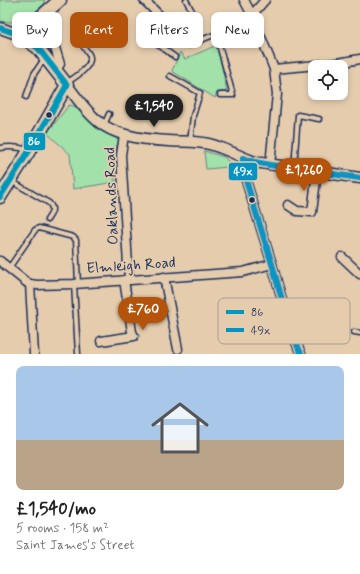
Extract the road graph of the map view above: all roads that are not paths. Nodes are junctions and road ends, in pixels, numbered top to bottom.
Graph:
1 (60, 0) edge
2 (144, 0) edge
3 (186, 0) edge
4 (244, 0) edge
5 (265, 0) edge
6 (46, 12) edge
7 (156, 12) edge
8 (193, 12) edge
9 (250, 12) edge
10 (255, 12) edge
11 (0, 28) edge
12 (12, 32) edge
13 (264, 45) edge
14 (38, 48) edge
15 (55, 48) edge
16 (85, 48) edge
17 (220, 48) edge
18 (164, 49) edge
19 (175, 57) dead end
20 (46, 58) junction
21 (360, 59) edge
22 (56, 70) junction
23 (274, 70) junction
24 (170, 76) dead end
25 (67, 84) junction
26 (220, 95) dead end
27 (26, 97) dead end
28 (109, 114) dead end
29 (319, 119) dead end
30 (103, 125) junction
31 (124, 135) junction
32 (190, 143) junction
33 (0, 148) edge
34 (29, 151) junction
35 (243, 158) junction
36 (270, 165) junction
37 (294, 169) junction
38 (317, 172) junction
39 (360, 178) edge
40 (10, 181) junction
41 (0, 197) edge
42 (288, 205) dead end
43 (47, 220) dead end
44 (342, 257) dead end
45 (0, 261) edge
46 (272, 264) junction
47 (9, 268) junction
48 (360, 274) edge
49 (164, 277) junction
50 (127, 280) junction
51 (30, 284) junction
52 (76, 284) junction
53 (282, 298) edge
54 (354, 332) dead end
55 (360, 333) edge
56 (101, 341) dead end
57 (297, 344) edge
58 (178, 349) dead end
59 (34, 354) edge
60 (78, 354) edge
61 (301, 354) edge

1 - 6 main road
2 - 7 street
3 - 8 lane
4 - 9 street
5 - 10 street
11 - 12 street
13 - 23 street
14 - 20 main road
15 - 22 street
16 - 25 lane
17 - 26 lane
18 - 19 lane
20 - 22 main road
20 - 27 lane
21 - 23 street
22 - 25 main road
23 - 36 street
24 - 32 lane
25 - 30 street
25 - 34 main road
28 - 30 lane
29 - 37 lane
30 - 31 street
31 - 32 street
31 - 50 street, Oaklands Road
32 - 35 street
33 - 34 lane
34 - 40 main road
35 - 36 street
35 - 46 street
36 - 37 street
37 - 38 street
38 - 39 street
38 - 42 street
40 - 41 main road
40 - 43 lane
44 - 48 street
45 - 47 street
46 - 49 street, Elmleigh Road
46 - 53 street
47 - 51 street
47 - 52 lane
49 - 50 street, Elmleigh Road
49 - 58 street
50 - 52 street, Elmleigh Road
50 - 56 street, Oaklands Road
51 - 52 street, Elmleigh Road
51 - 59 street
52 - 60 lane
54 - 55 lane
57 - 61 street

